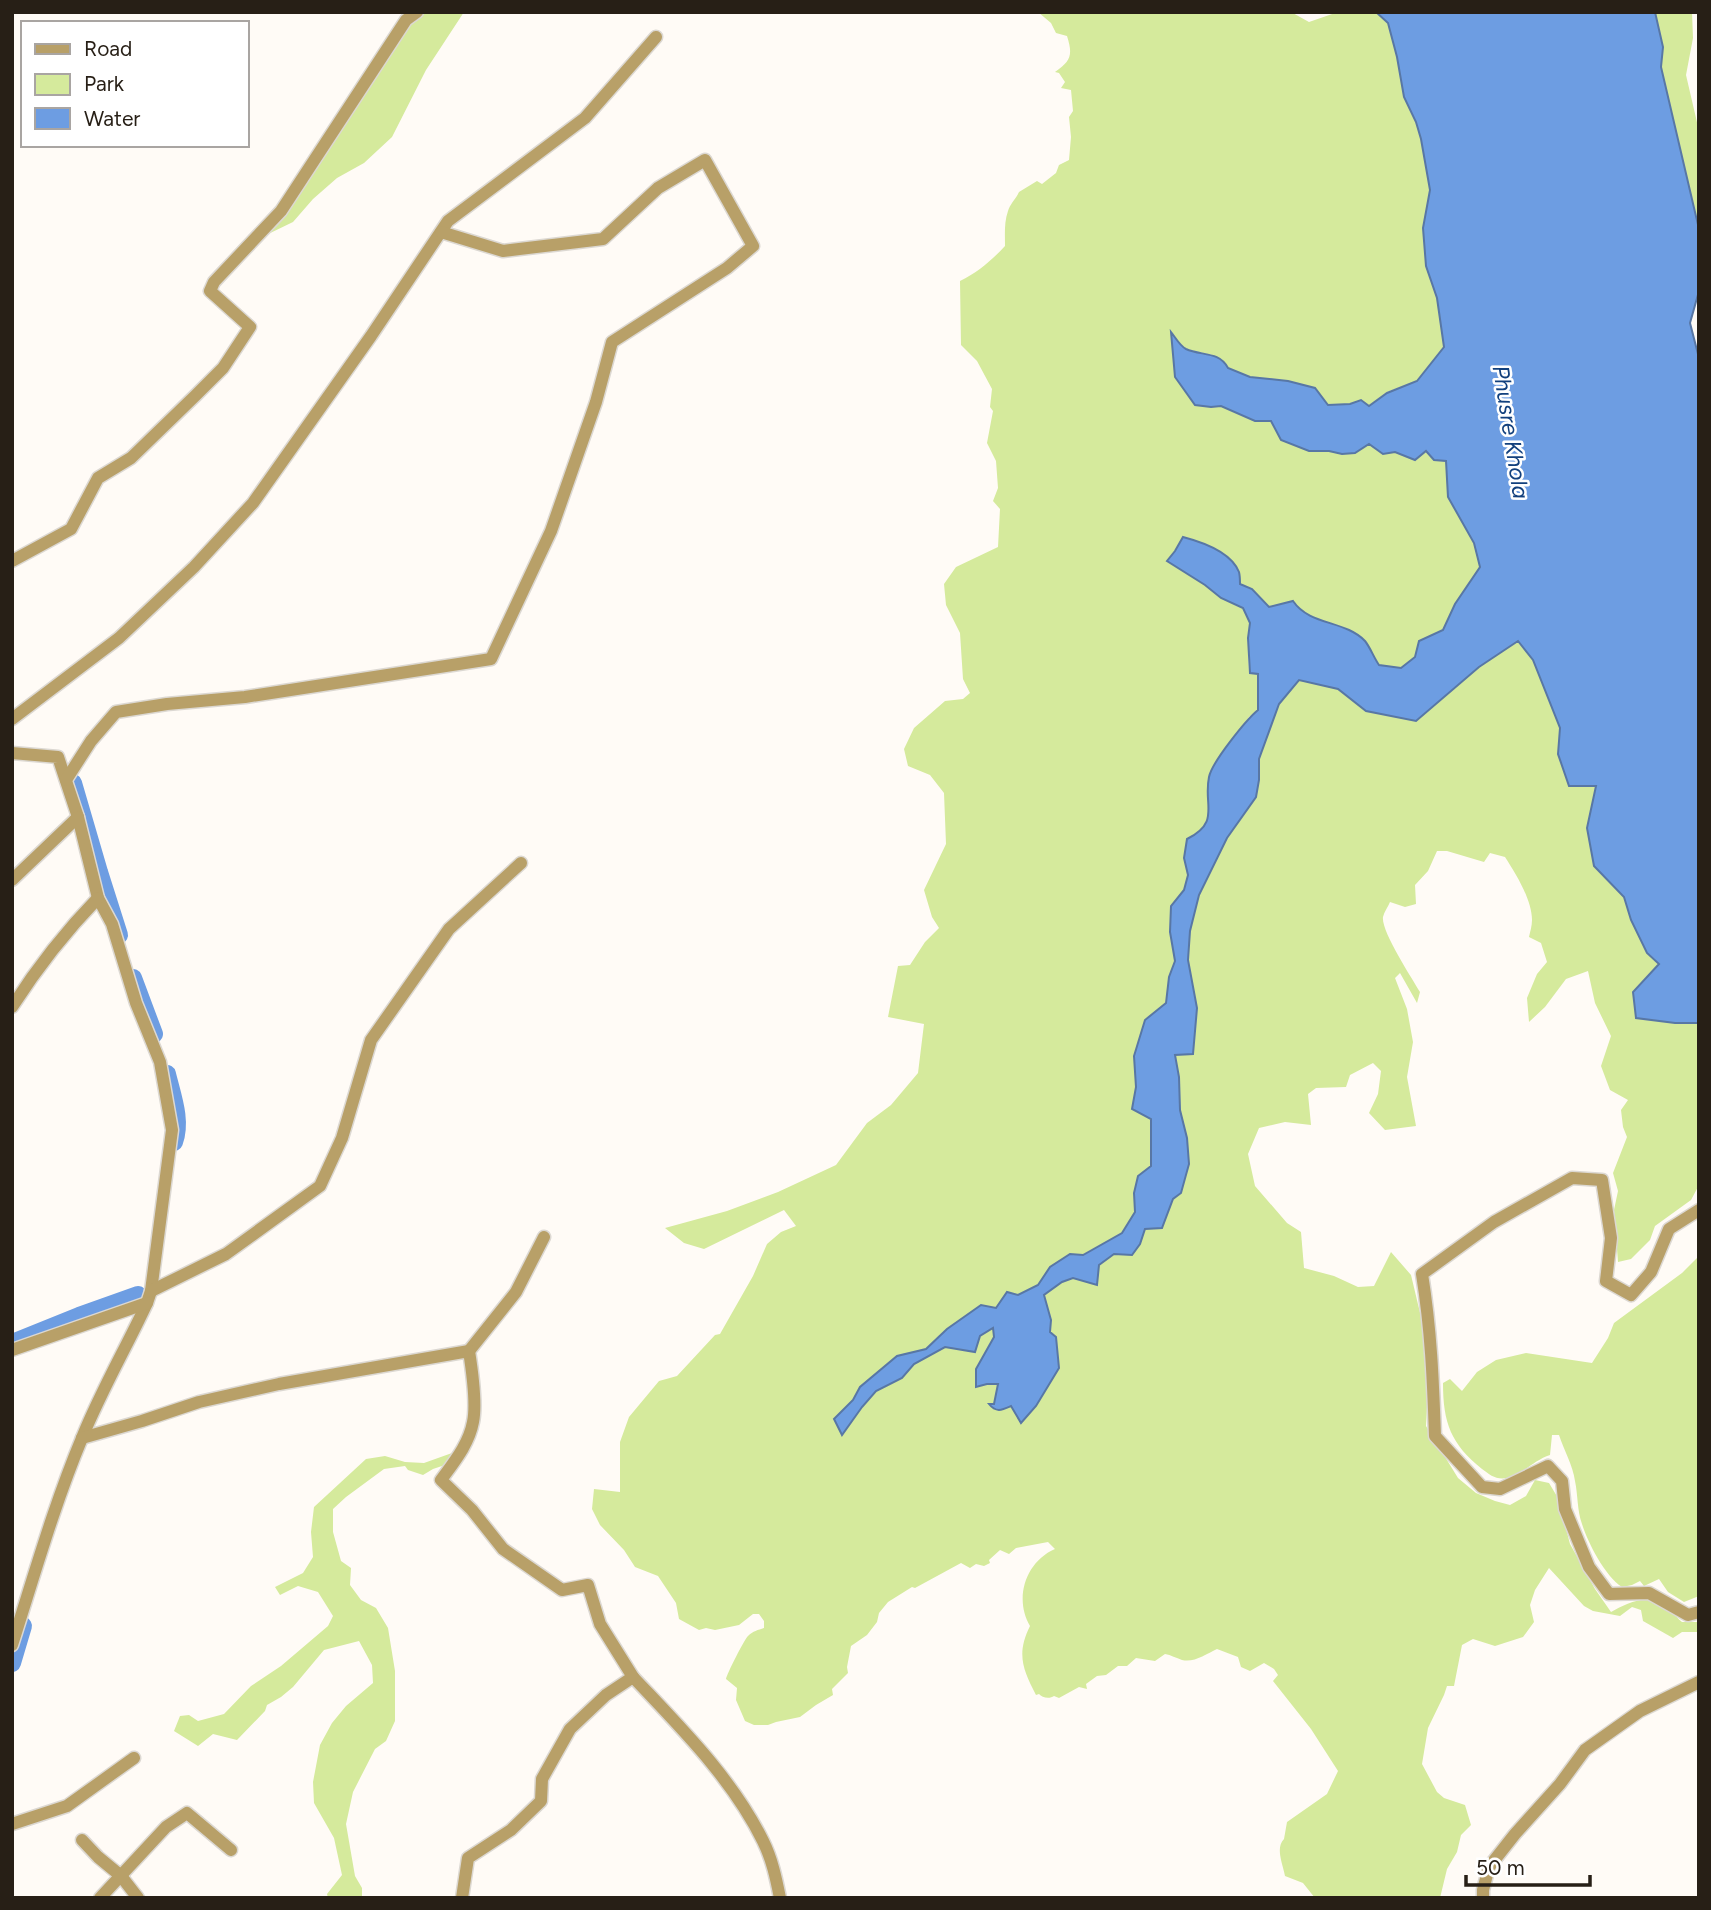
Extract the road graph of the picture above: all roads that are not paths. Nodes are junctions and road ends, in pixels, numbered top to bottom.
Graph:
1 (417, 12) edge
2 (656, 37) dead end
3 (441, 232) junction
4 (12, 561) edge
5 (12, 719) edge
6 (12, 753) edge
7 (66, 780) junction
8 (78, 817) junction
9 (521, 863) dead end
10 (12, 880) edge
11 (98, 898) junction
12 (12, 1007) edge
13 (1699, 1210) edge
14 (544, 1237) dead end
15 (149, 1297) junction
16 (12, 1350) edge
17 (469, 1351) junction
18 (82, 1438) junction
19 (1699, 1612) edge
20 (12, 1646) edge
21 (633, 1677) junction
22 (1699, 1682) edge
23 (134, 1758) dead end
24 (12, 1824) edge
25 (82, 1840) dead end
26 (230, 1850) dead end
27 (121, 1875) junction
28 (100, 1898) edge
29 (138, 1898) edge
30 (462, 1898) edge
31 (780, 1898) edge
32 (1483, 1898) edge

1 - 4 street
2 - 3 street
3 - 5 street
3 - 7 street
6 - 7 street
7 - 8 street
8 - 10 street
8 - 11 street
9 - 15 street
11 - 12 street
11 - 15 street
13 - 19 street
14 - 17 street
15 - 16 street
15 - 18 street
17 - 18 street
17 - 21 street
18 - 20 street
21 - 30 street
21 - 31 street
22 - 32 street
23 - 24 street
25 - 27 street
26 - 27 street
27 - 28 street
27 - 29 street

